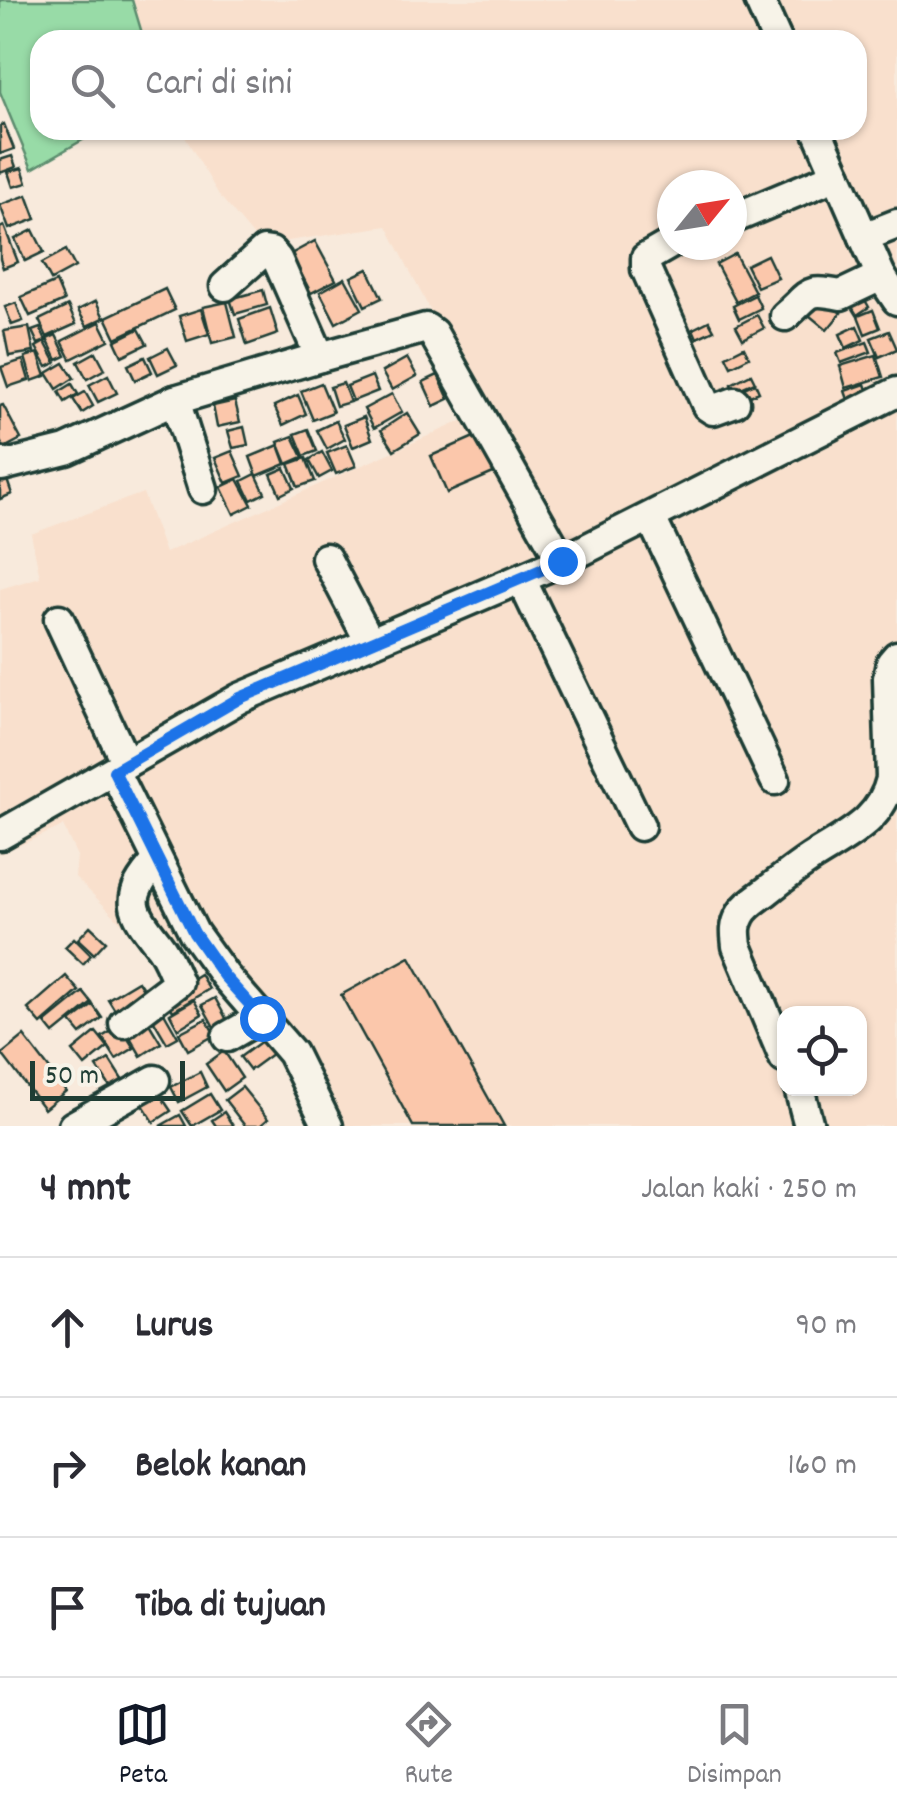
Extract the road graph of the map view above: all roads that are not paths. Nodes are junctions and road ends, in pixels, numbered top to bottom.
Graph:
1 (758, 0) edge
2 (772, 30) edge
3 (822, 140) edge
4 (838, 176) junction
5 (747, 213) edge
6 (897, 224) edge
7 (864, 237) junction
8 (657, 252) edge
9 (881, 276) junction
10 (225, 286) dead end
11 (897, 300) edge
12 (785, 316) dead end
13 (320, 357) junction
14 (897, 392) edge
15 (175, 400) junction
16 (735, 402) dead end
17 (1, 465) edge
18 (202, 489) dead end
19 (651, 518) junction
20 (326, 558) dead end
21 (562, 561) junction
22 (521, 579) junction
23 (59, 619) dead end
24 (370, 642) junction
25 (897, 656) edge
26 (120, 767) junction
27 (774, 780) dead end
28 (640, 826) dead end
29 (0, 834) edge
30 (157, 861) junction
31 (192, 928) junction
32 (163, 949) junction
33 (262, 1018) junction
34 (124, 1023) dead end
35 (227, 1037) dead end
36 (777, 1041) edge
37 (155, 1080) dead end
38 (801, 1096) edge
39 (74, 1126) edge
40 (328, 1126) edge
41 (809, 1126) edge

1 - 2 street
3 - 4 street
4 - 5 street
4 - 7 street
6 - 7 street
7 - 9 street
8 - 16 street
9 - 11 street
9 - 12 street
10 - 13 street
13 - 15 street
13 - 21 street
14 - 19 street
15 - 17 street
15 - 18 street
19 - 21 street
19 - 27 street
20 - 24 street
21 - 22 street
22 - 24 street
22 - 28 street
23 - 26 street
24 - 26 street
25 - 36 street
26 - 29 street
26 - 30 street
30 - 31 street
30 - 32 street
31 - 32 street
31 - 33 street
32 - 34 street
33 - 35 street
33 - 40 street
37 - 39 street
38 - 41 street

